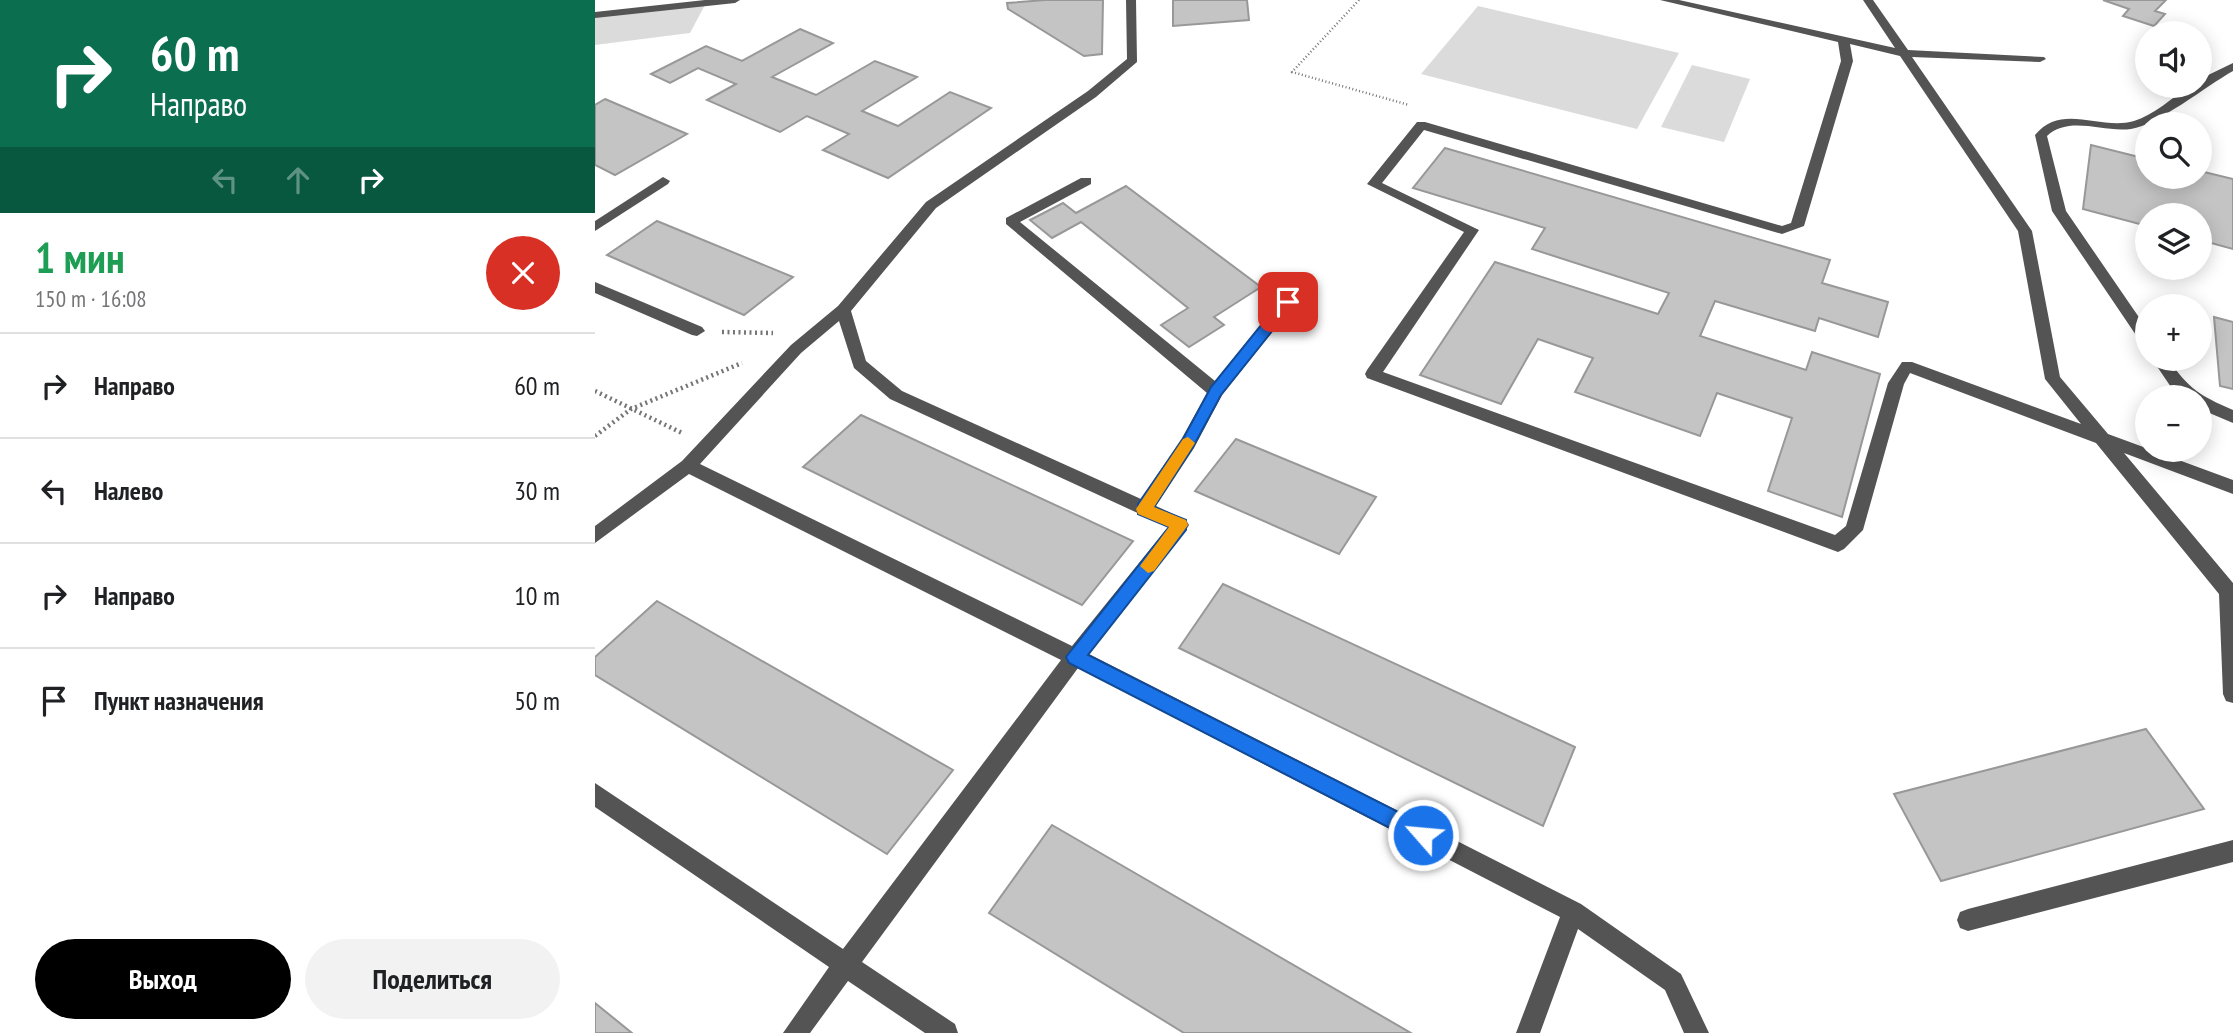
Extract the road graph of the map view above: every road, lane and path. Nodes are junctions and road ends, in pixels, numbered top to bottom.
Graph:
1 (735, 0) edge
2 (1131, 0) edge
3 (1359, 0) edge
4 (1665, 0) edge
5 (1868, 0) edge
6 (595, 15) edge
7 (1843, 39) junction
8 (1903, 53) junction
9 (2040, 59) dead end
10 (2233, 65) edge
11 (2212, 77) edge
12 (2178, 98) edge
13 (1421, 125) junction
14 (663, 181) dead end
15 (1086, 181) dead end
16 (595, 227) edge
17 (595, 287) edge
18 (1288, 302) dead end
19 (843, 310) junction
20 (2135, 322) edge
21 (697, 331) joint
22 (814, 334) junction
23 (753, 359) dead end
24 (595, 391) edge
25 (1216, 391) junction
26 (2212, 407) edge
27 (631, 409) junction
28 (2233, 417) edge
29 (595, 436) edge
30 (2101, 437) junction
31 (707, 445) junction
32 (688, 466) junction
33 (2233, 487) edge
34 (1144, 509) junction
35 (595, 536) edge
36 (1075, 657) junction
37 (2233, 694) edge
38 (595, 794) edge
39 (2233, 851) edge
40 (1573, 912) junction
41 (1968, 920) dead end
42 (847, 963) junction
43 (796, 1033) edge
44 (946, 1033) edge
45 (1528, 1033) edge
46 (1696, 1033) edge

1 - 6 lane
2 - 19 lane
3 - 13 path
4 - 7 lane
5 - 8 lane
7 - 8 lane
7 - 13 lane
8 - 9 lane
8 - 30 lane
10 - 11 lane
12 - 20 lane
13 - 30 lane
14 - 16 lane
15 - 25 lane
17 - 21 lane
18 - 25 lane
19 - 22 lane
19 - 34 lane
21 - 22 path
22 - 31 lane
23 - 27 path
24 - 27 path
25 - 34 lane
26 - 28 lane
27 - 29 path
27 - 31 path
30 - 33 lane
30 - 37 lane
31 - 32 lane
32 - 35 lane
32 - 36 lane
34 - 36 lane
36 - 40 lane
36 - 42 lane
38 - 42 lane
39 - 41 lane
40 - 45 lane
40 - 46 lane
42 - 43 lane
42 - 44 lane

